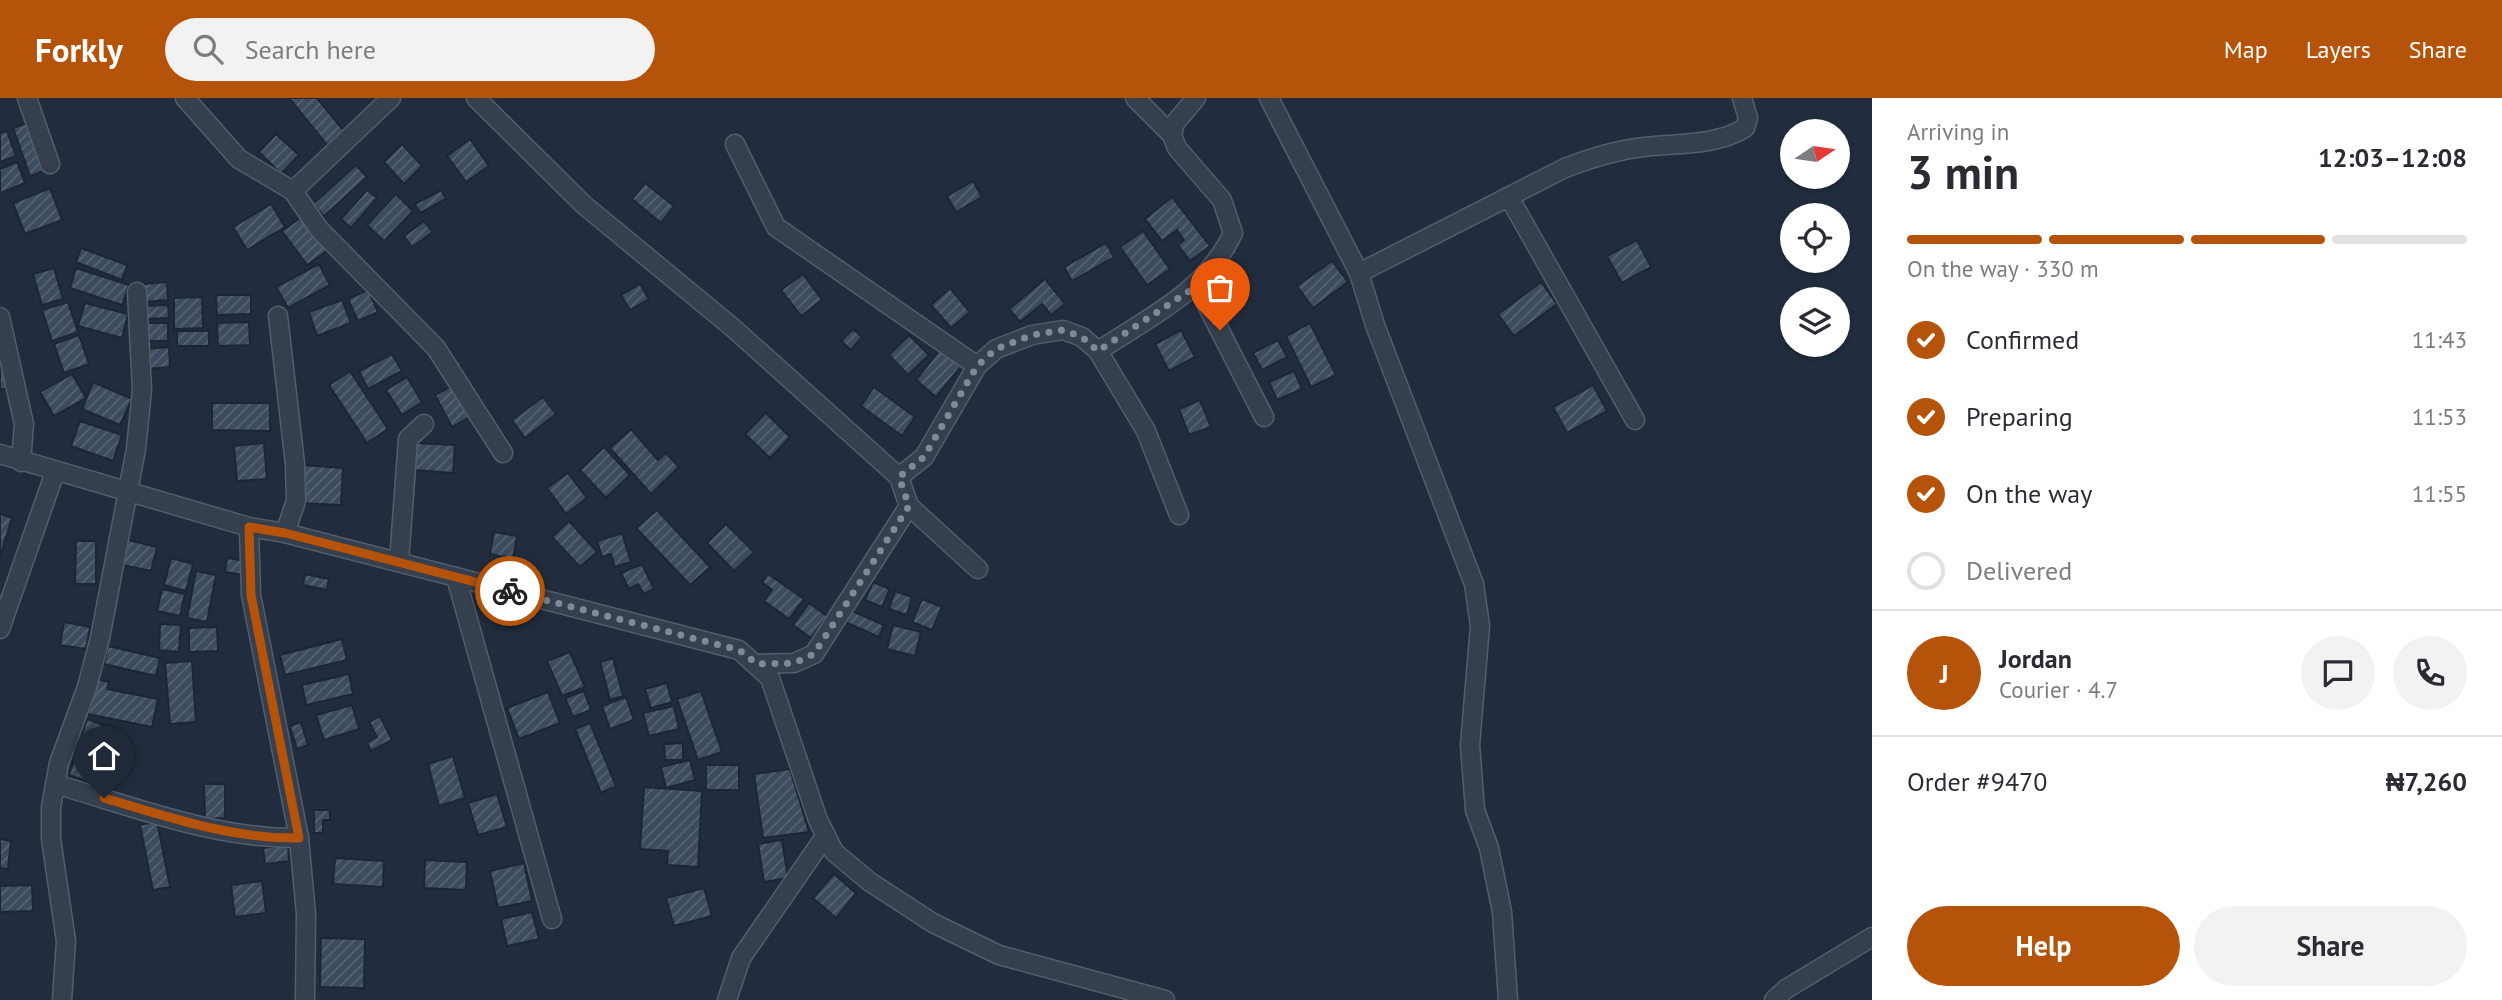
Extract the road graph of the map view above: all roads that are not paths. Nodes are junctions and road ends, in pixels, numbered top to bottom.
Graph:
1 (27, 98) edge
2 (185, 98) edge
3 (391, 98) edge
4 (476, 98) edge
5 (1135, 98) edge
6 (1196, 98) edge
7 (1269, 98) edge
8 (1742, 98) edge
9 (1172, 135) junction
10 (735, 144) dead end
11 (50, 164) dead end
12 (293, 191) junction
13 (1509, 197) junction
14 (1359, 273) junction
15 (1197, 286) junction
16 (137, 292) dead end
17 (278, 316) dead end
18 (0, 317) edge
19 (1098, 351) junction
20 (977, 366) junction
21 (1264, 417) dead end
22 (1634, 419) dead end
23 (424, 424) dead end
24 (503, 453) dead end
25 (0, 454) edge
26 (21, 463) junction
27 (55, 472) junction
28 (899, 477) junction
29 (128, 493) junction
30 (909, 506) junction
31 (1179, 515) dead end
32 (249, 527) junction
33 (285, 533) junction
34 (399, 562) junction
35 (978, 569) dead end
36 (456, 577) junction
37 (0, 629) edge
38 (757, 664) junction
39 (55, 784) junction
40 (825, 835) junction
41 (299, 838) junction
42 (552, 919) dead end
43 (1872, 937) edge
44 (62, 1000) edge
45 (304, 1000) edge
46 (727, 1000) edge
47 (1165, 1000) edge
48 (1508, 1000) edge
49 (1774, 1000) edge

1 - 11 street
2 - 12 street
3 - 12 street
4 - 28 street
5 - 9 street
6 - 9 street
7 - 14 street
8 - 13 street
9 - 15 street
10 - 20 street
12 - 24 street
13 - 14 street
13 - 22 street
14 - 48 street
15 - 19 street
15 - 21 street
16 - 29 street
17 - 33 street
18 - 26 street
19 - 20 street
19 - 31 street
20 - 28 street
23 - 34 street
25 - 26 street
26 - 27 street
27 - 29 street
27 - 37 street
28 - 30 street
29 - 32 street
29 - 39 street
30 - 35 street
30 - 38 street
32 - 33 street
32 - 41 street
33 - 34 street
34 - 36 street
36 - 38 street
36 - 42 street
38 - 40 street
39 - 41 street
39 - 44 street
40 - 46 street
40 - 47 street
41 - 45 street
43 - 49 street

